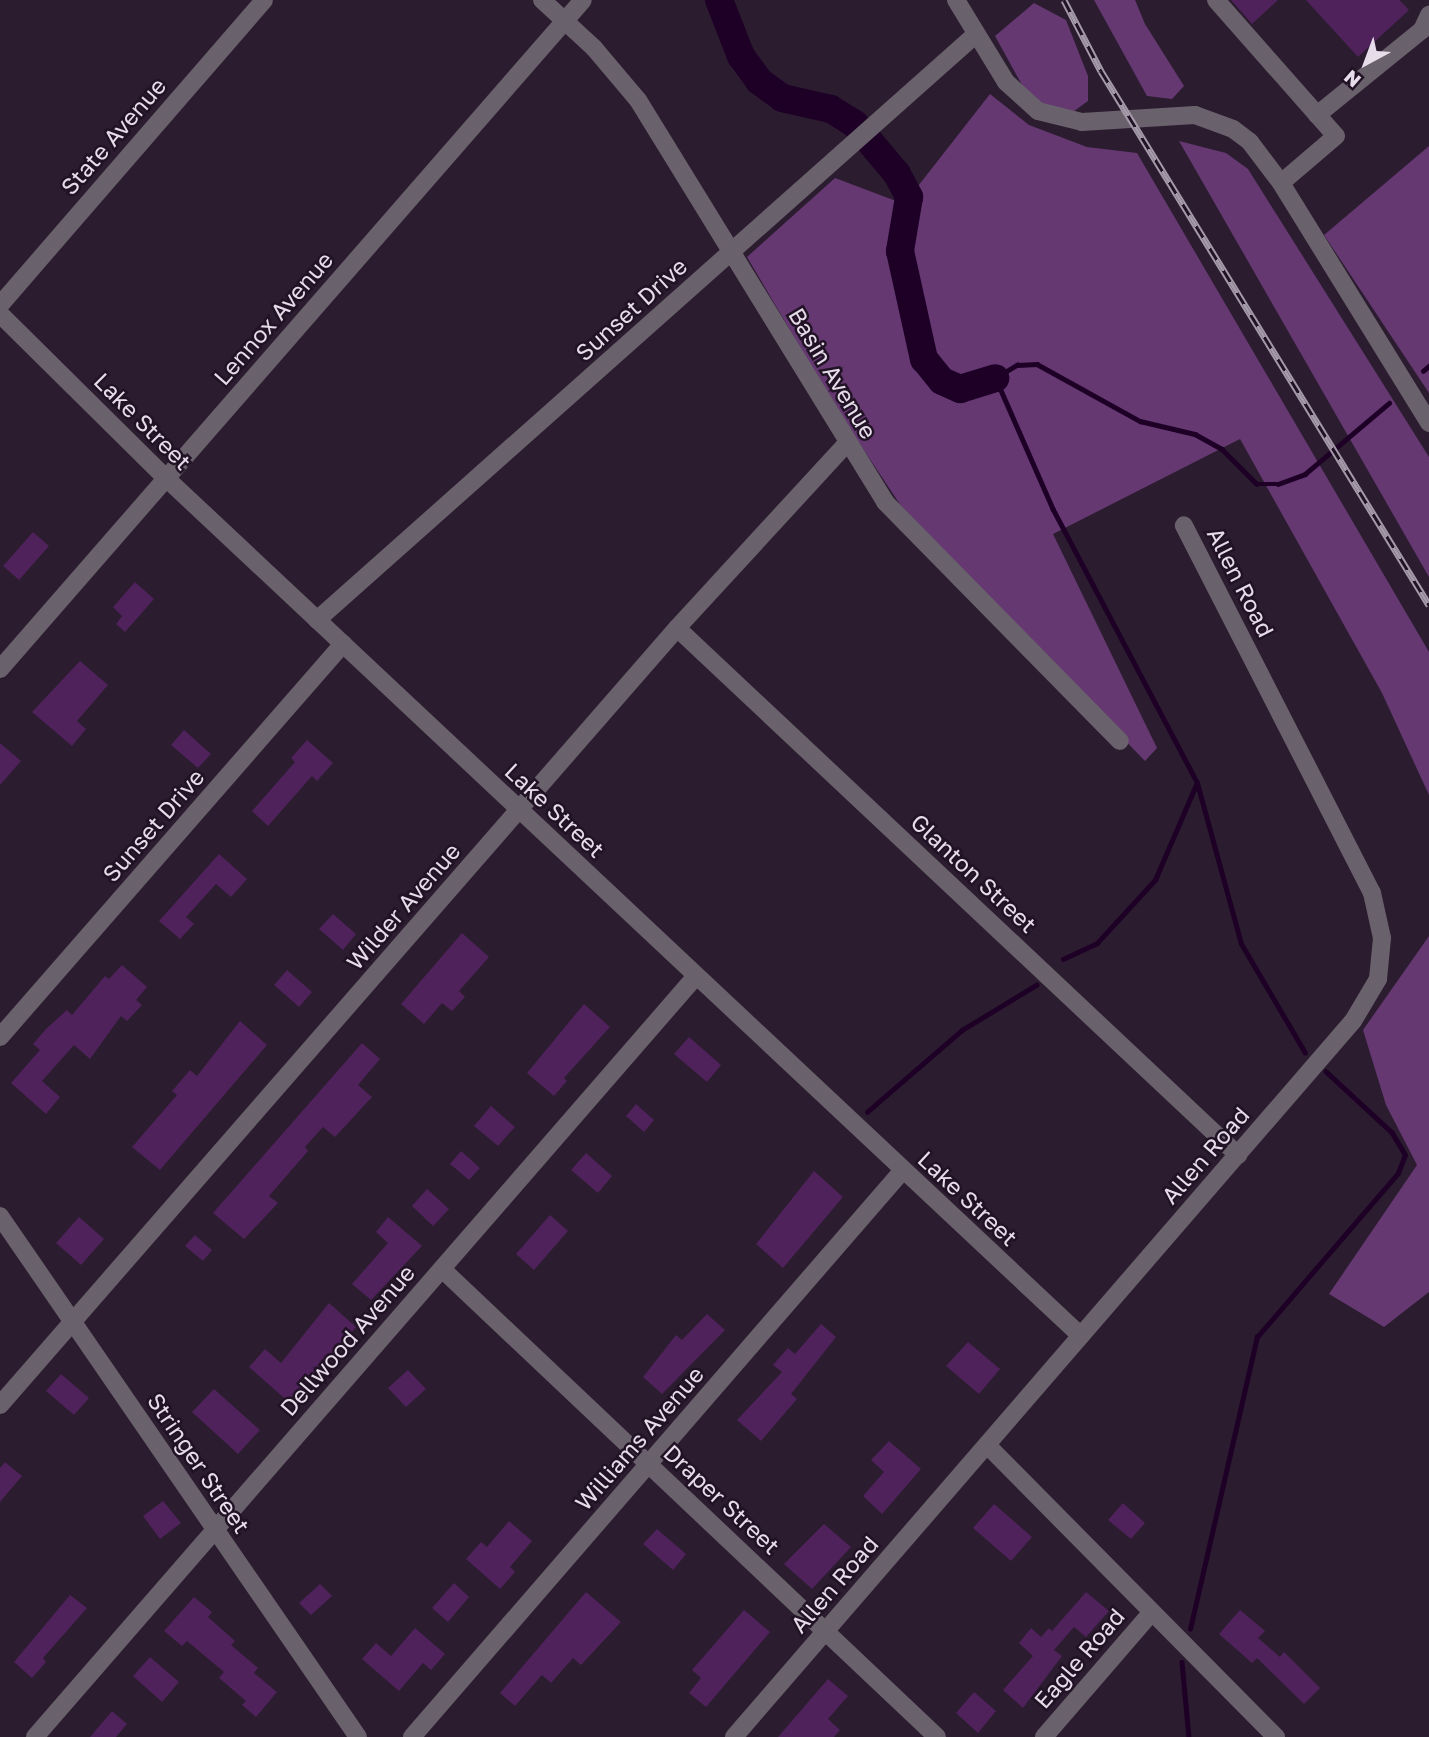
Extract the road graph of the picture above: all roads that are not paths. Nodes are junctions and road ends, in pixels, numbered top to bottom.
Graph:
1 (264, 0) edge
2 (542, 0) edge
3 (583, 0) edge
4 (956, 0) edge
5 (1216, 0) edge
6 (1429, 15) edge
7 (565, 20) junction
8 (976, 34) junction
9 (1317, 115) junction
10 (1281, 183) junction
11 (732, 252) junction
12 (0, 305) edge
13 (0, 314) edge
14 (1429, 423) edge
15 (846, 443) junction
16 (166, 478) junction
17 (1184, 525) dead end
18 (317, 620) junction
19 (677, 628) junction
20 (343, 644) junction
21 (0, 669) edge
22 (1120, 741) dead end
23 (519, 810) junction
24 (696, 976) junction
25 (0, 1037) edge
26 (1238, 1154) junction
27 (903, 1170) junction
28 (0, 1216) edge
29 (442, 1269) junction
30 (73, 1322) junction
31 (1081, 1336) junction
32 (0, 1405) edge
33 (987, 1445) junction
34 (649, 1464) junction
35 (215, 1530) junction
36 (1152, 1612) junction
37 (826, 1631) junction
38 (35, 1737) edge
39 (358, 1737) edge
40 (412, 1737) edge
41 (734, 1737) edge
42 (937, 1737) edge
43 (1044, 1737) edge
44 (1276, 1737) edge

1 - 12 street, State Avenue
2 - 7 street, Basin Avenue
3 - 7 street, Lennox Avenue
4 - 8 street
5 - 9 street
6 - 9 street
7 - 11 street, Basin Avenue
7 - 16 street, Lennox Avenue
8 - 10 street
8 - 11 street, Sunset Drive
9 - 10 street
10 - 14 street
11 - 15 street, Basin Avenue
11 - 18 street, Sunset Drive
13 - 16 street, Lake Street
15 - 19 street, Wilder Avenue
15 - 22 street, Basin Avenue
16 - 18 street, Lake Street
16 - 21 street, Lennox Avenue
17 - 26 street, Allen Road
18 - 20 street, Lake Street
19 - 23 street, Wilder Avenue
19 - 26 street, Glanton Street
20 - 23 street, Lake Street
20 - 25 street, Sunset Drive
23 - 24 street, Lake Street
23 - 30 street, Wilder Avenue
24 - 27 street, Lake Street
24 - 29 street, Dellwood Avenue
26 - 31 street, Allen Road
27 - 31 street, Lake Street
27 - 34 street, Williams Avenue
28 - 30 street, Stringer Street
29 - 34 street, Draper Street
29 - 35 street, Dellwood Avenue
30 - 32 street, Wilder Avenue
30 - 35 street, Stringer Street
31 - 33 street, Allen Road
33 - 36 street
33 - 37 street, Allen Road
34 - 37 street, Draper Street
34 - 40 street, Williams Avenue
35 - 38 street, Dellwood Avenue
35 - 39 street, Stringer Street
36 - 43 street, Eagle Road
36 - 44 street
37 - 41 street, Allen Road
37 - 42 street, Draper Street

